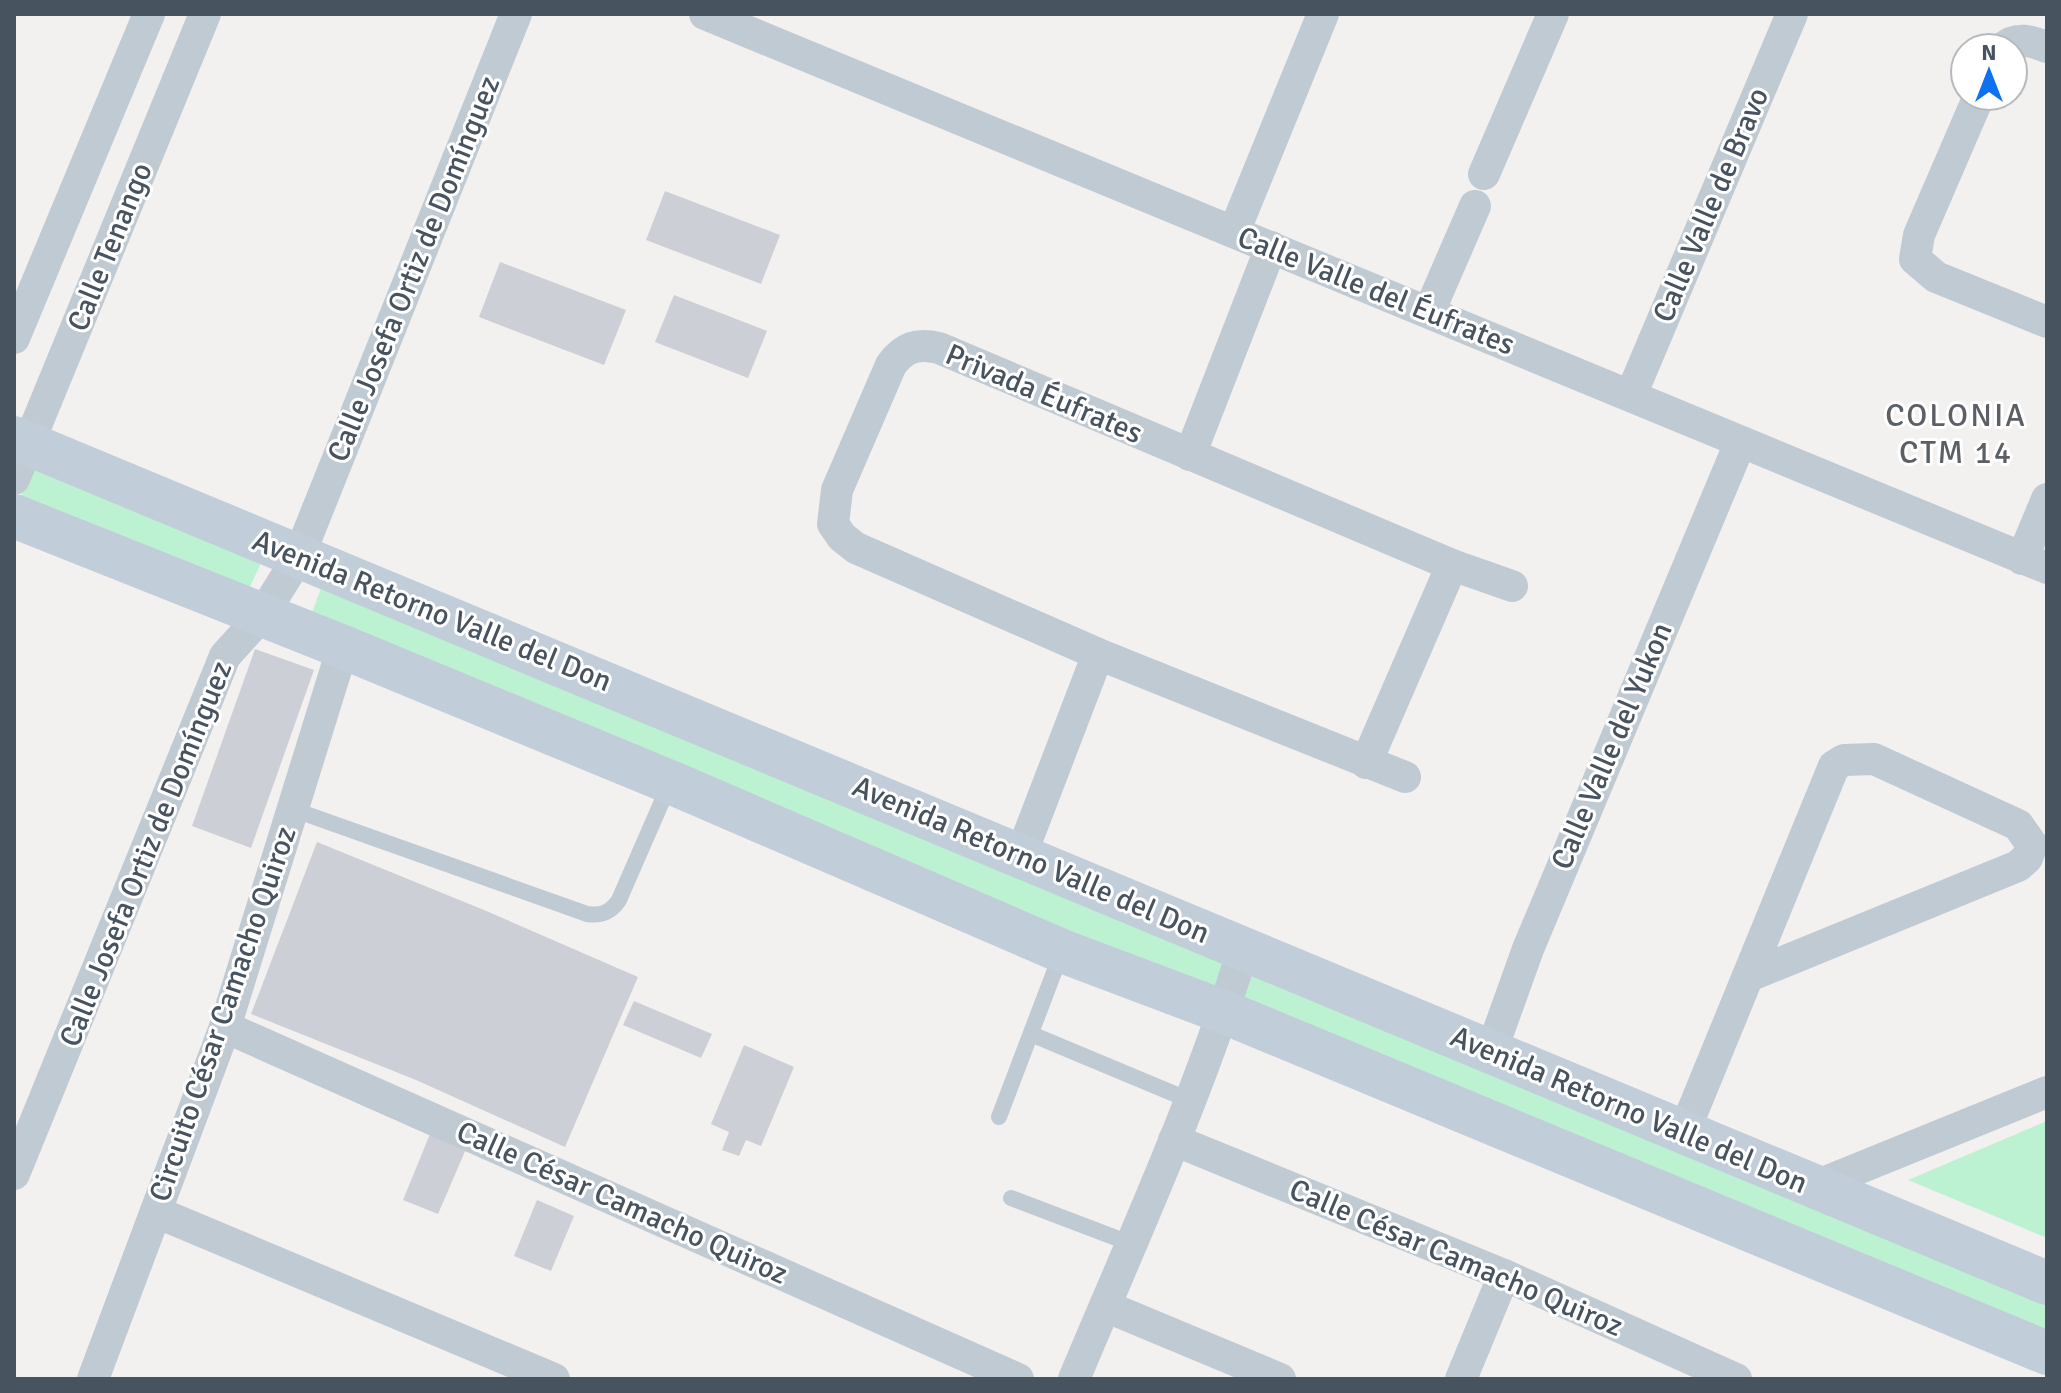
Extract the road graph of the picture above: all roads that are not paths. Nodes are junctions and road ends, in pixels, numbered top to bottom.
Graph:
1 (149, 14) edge
2 (205, 14) edge
3 (516, 14) edge
4 (705, 14) edge
5 (1323, 14) edge
6 (1553, 14) edge
7 (1792, 14) edge
8 (1972, 112) edge
9 (1484, 174) dead end
10 (1475, 206) dead end
11 (1234, 232) junction
12 (1271, 247) junction
13 (1429, 312) junction
14 (2047, 322) edge
15 (14, 338) edge
16 (1631, 395) junction
17 (1740, 443) junction
18 (19, 454) edge
19 (1190, 455) junction
20 (2047, 499) edge
21 (14, 516) edge
22 (299, 556) junction
23 (2035, 564) edge
24 (1452, 565) junction
25 (1512, 586) dead end
26 (263, 614) junction
27 (343, 647) junction
28 (1098, 654) junction
29 (1366, 763) junction
30 (1405, 777) dead end
31 (670, 782) junction
32 (292, 809) junction
33 (1021, 855) junction
34 (1243, 950) junction
35 (1062, 951) junction
36 (1749, 976) junction
37 (1224, 1012) junction
38 (225, 1027) junction
39 (1031, 1034) junction
40 (1491, 1052) junction
41 (2047, 1092) edge
42 (1189, 1100) junction
43 (999, 1117) dead end
44 (1684, 1132) junction
45 (1174, 1140) junction
46 (14, 1174) edge
47 (1813, 1187) junction
48 (1011, 1198) dead end
49 (156, 1212) junction
50 (1132, 1244) junction
51 (1504, 1275) junction
52 (2047, 1283) edge
53 (1105, 1306) junction
54 (2047, 1353) edge
55 (1683, 1369) edge
56 (93, 1379) edge
57 (554, 1379) edge
58 (1018, 1379) edge
59 (1074, 1379) edge
60 (1280, 1379) edge
61 (1461, 1379) edge
62 (1736, 1379) edge

1 - 15 street, Calle Tenango
2 - 18 street, Calle Tenango
3 - 22 street, Calle Josefa Ortiz de Domínguez
4 - 11 street, Calle Valle del Éufrates
5 - 11 street
6 - 9 street
7 - 16 street, Calle Valle de Bravo
8 - 14 street
10 - 13 street
11 - 12 street, Calle Valle del Éufrates
12 - 13 street, Calle Valle del Éufrates
12 - 19 street
13 - 16 street, Calle Valle del Éufrates
16 - 17 street, Calle Valle del Éufrates
17 - 23 street, Calle Valle del Éufrates
17 - 40 street, Calle Valle del Yukon
18 - 22 street, Avenida Retorno Valle del Don
19 - 24 street, Privada Éufrates
19 - 28 street, Privada Éufrates
20 - 23 street
21 - 26 street, Avenida Retorno Valle del Don
22 - 26 street, Calle Josefa Ortiz de Domínguez
22 - 33 street, Avenida Retorno Valle del Don
24 - 25 street, Privada Éufrates
24 - 29 street
26 - 27 street, Avenida Retorno Valle del Don
26 - 46 street, Calle Josefa Ortiz de Domínguez
27 - 31 street, Avenida Retorno Valle del Don
27 - 32 street, Circuito César Camacho Quiroz
28 - 29 street, Privada Éufrates
28 - 33 street
29 - 30 street, Privada Éufrates
31 - 32 lane
31 - 35 street, Avenida Retorno Valle del Don
32 - 38 street, Circuito César Camacho Quiroz
33 - 34 street, Avenida Retorno Valle del Don
34 - 37 street
34 - 40 street, Avenida Retorno Valle del Don
35 - 37 street, Avenida Retorno Valle del Don
35 - 39 lane
36 - 36 street
36 - 44 street
37 - 42 street
37 - 54 street, Avenida Retorno Valle del Don
38 - 49 street, Circuito César Camacho Quiroz
38 - 58 street, Calle César Camacho Quiroz
39 - 42 lane
39 - 43 lane
40 - 44 street, Avenida Retorno Valle del Don
41 - 47 street
42 - 45 street
44 - 47 street, Avenida Retorno Valle del Don
45 - 50 street
45 - 51 street, Calle César Camacho Quiroz
47 - 52 street, Avenida Retorno Valle del Don
48 - 50 lane
49 - 56 street, Circuito César Camacho Quiroz
49 - 57 street
50 - 53 street
51 - 55 street, Calle César Camacho Quiroz
51 - 61 street
53 - 59 street
53 - 60 street
55 - 62 street, Calle César Camacho Quiroz

